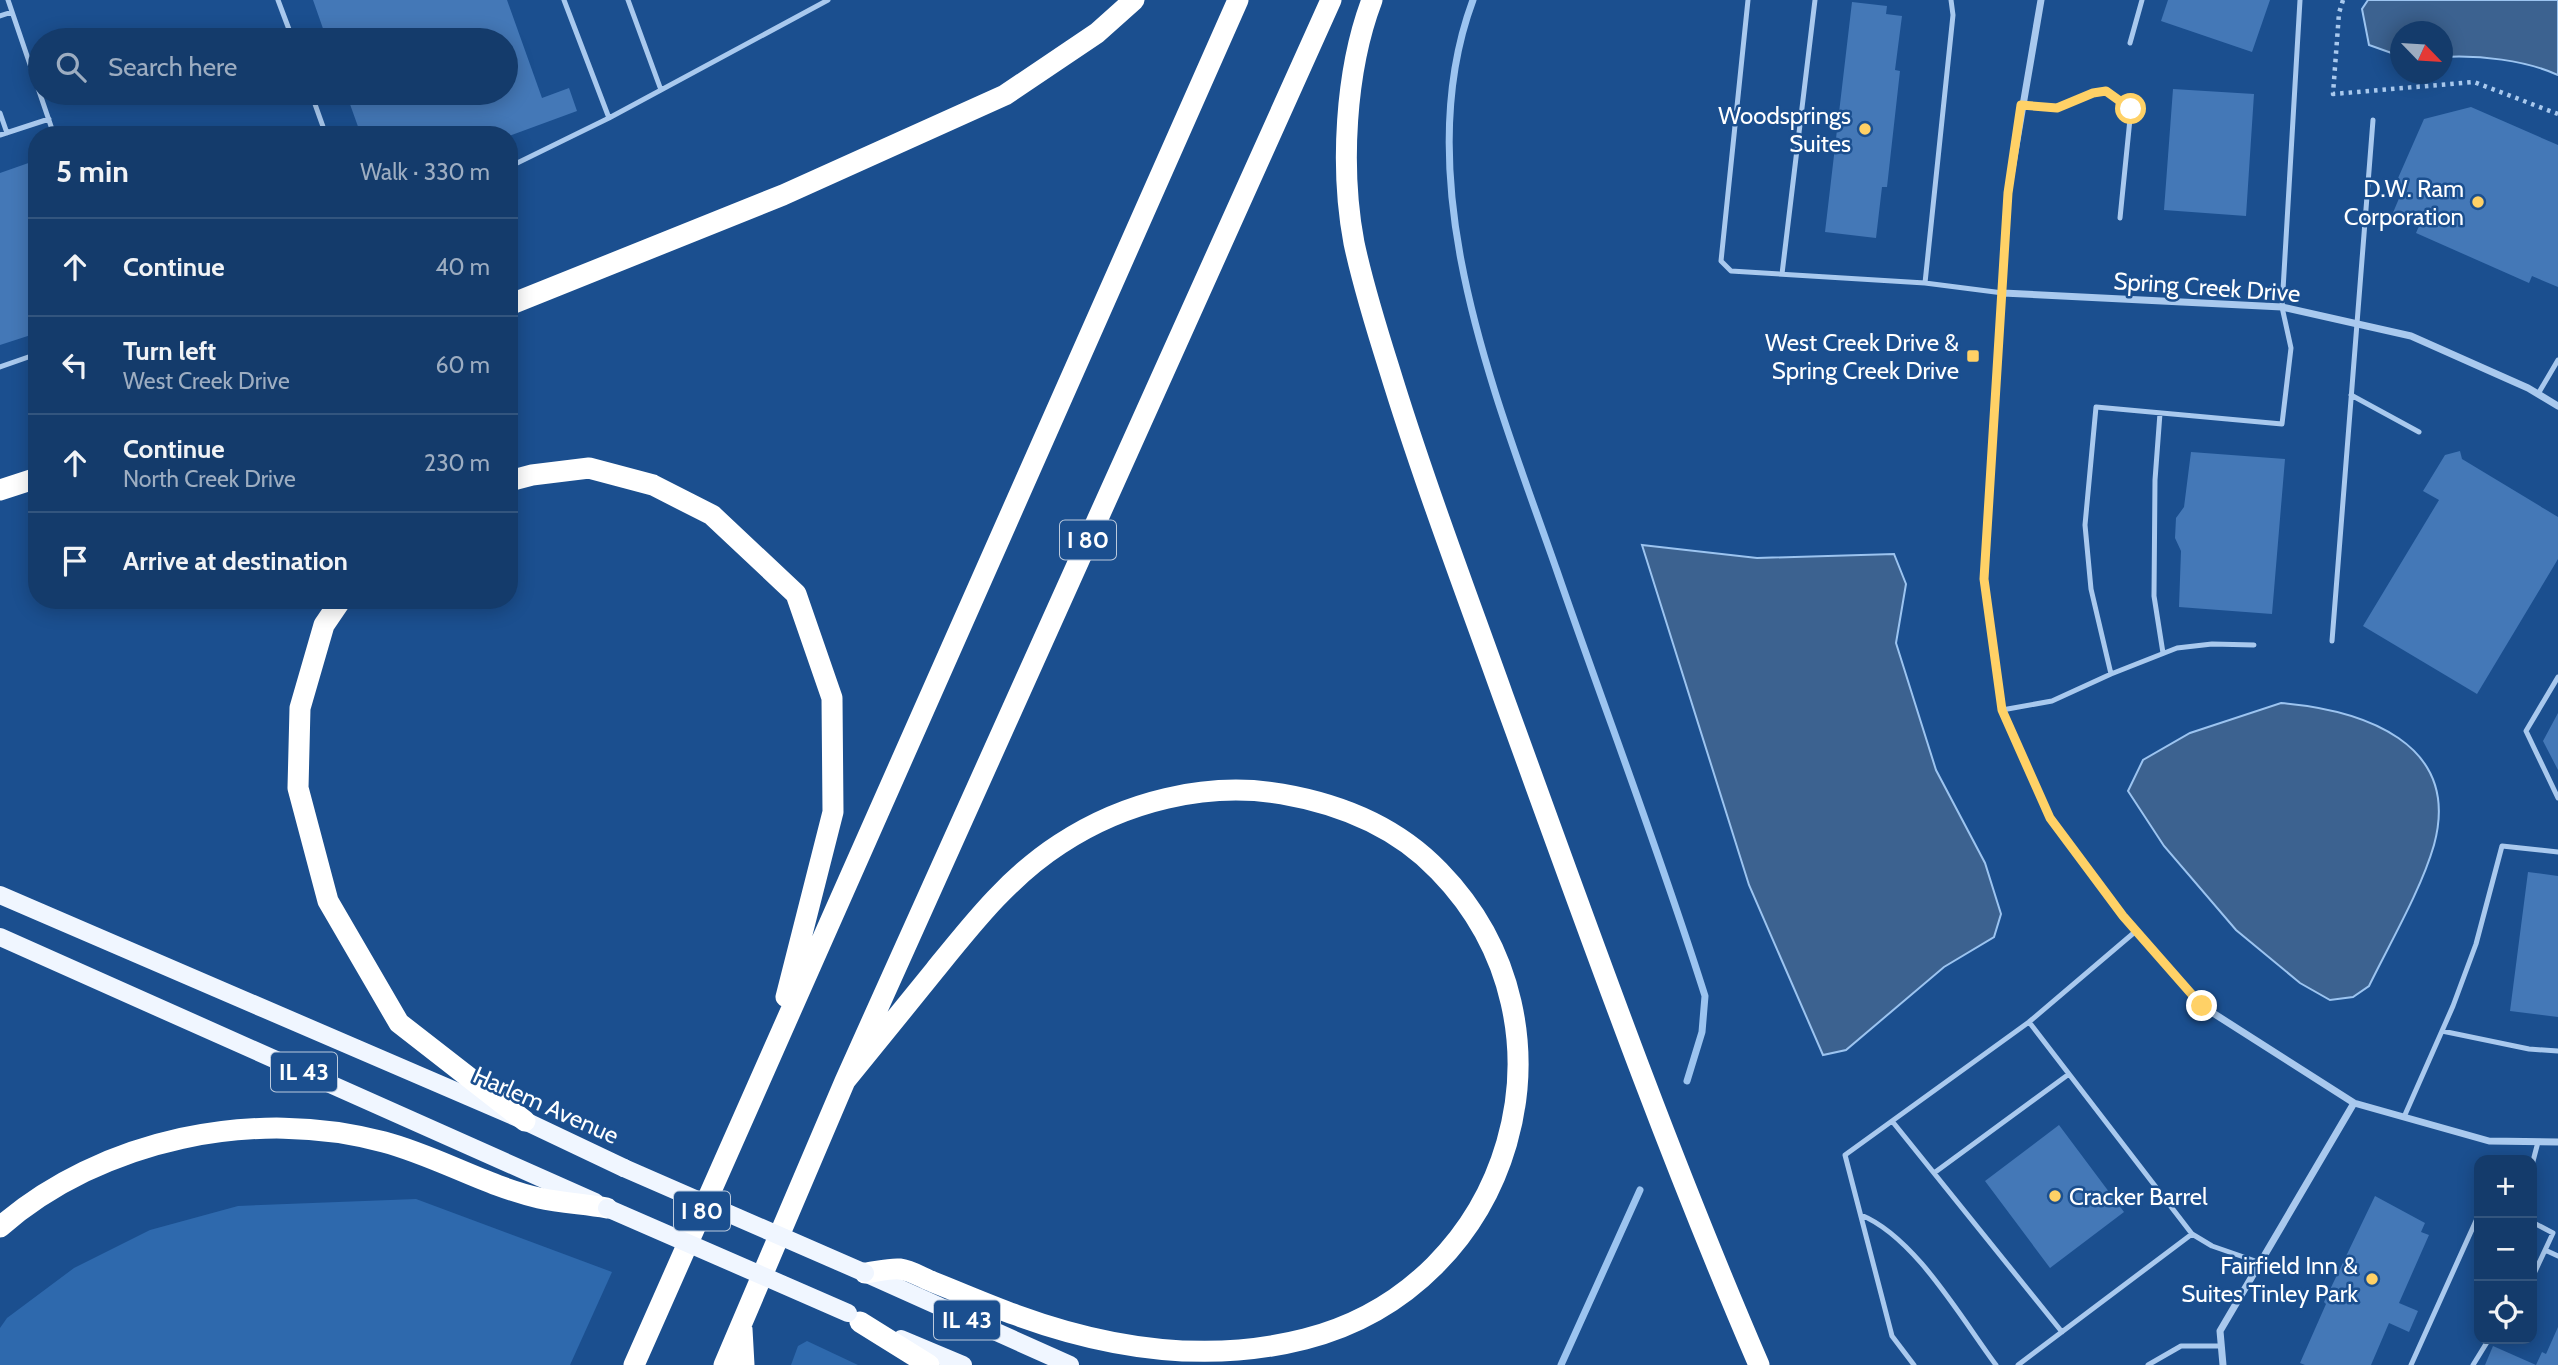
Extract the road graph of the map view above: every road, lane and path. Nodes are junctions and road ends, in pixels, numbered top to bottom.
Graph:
1 (8, 0) edge
2 (278, 0) edge
3 (564, 0) edge
4 (628, 0) edge
5 (828, 0) edge
6 (1134, 0) edge
7 (1238, 0) edge
8 (1331, 0) edge
9 (1372, 0) edge
10 (1748, 0) edge
11 (1815, 0) edge
12 (1951, 0) edge
13 (2041, 0) edge
14 (2142, 0) edge
15 (2300, 0) edge
16 (2343, 0) edge
17 (12, 12) junction
18 (0, 16) edge
19 (288, 28) edge
20 (2130, 43) dead end
21 (28, 58) edge
22 (661, 90) junction
23 (44, 105) edge
24 (315, 105) edge
25 (2021, 105) junction
26 (0, 113) edge
27 (2558, 114) edge
28 (609, 118) junction
29 (49, 119) junction
30 (2373, 120) dead end
31 (51, 126) edge
32 (323, 126) edge
33 (7, 133) junction
34 (0, 135) edge
35 (518, 163) edge
36 (2120, 218) dead end
37 (1782, 274) junction
38 (1925, 283) junction
39 (2003, 293) junction
40 (518, 301) edge
41 (2282, 307) junction
42 (2356, 324) junction
43 (28, 357) edge
44 (2558, 360) edge
45 (0, 367) edge
46 (2538, 394) junction
47 (2351, 395) junction
48 (2558, 406) edge
49 (2160, 413) junction
50 (2418, 432) dead end
51 (518, 479) edge
52 (28, 481) edge
53 (0, 490) edge
54 (335, 609) edge
55 (2332, 641) dead end
56 (2254, 645) dead end
57 (2163, 653) junction
58 (2111, 674) junction
59 (2558, 677) edge
60 (2002, 710) junction
61 (2558, 798) edge
62 (2558, 852) edge
63 (0, 895) edge
64 (2136, 931) junction
65 (0, 937) edge
66 (2029, 1022) junction
67 (2442, 1031) junction
68 (2558, 1051) edge
69 (771, 1056) junction
70 (2069, 1074) junction
71 (845, 1081) junction
72 (2354, 1103) junction
73 (2404, 1117) junction
74 (525, 1121) junction
75 (1892, 1121) junction
76 (2538, 1142) junction
77 (2558, 1142) edge
78 (2535, 1155) edge
79 (1934, 1173) junction
80 (607, 1208) junction
81 (1861, 1215) junction
82 (2477, 1218) edge
83 (2537, 1225) edge
84 (0, 1227) edge
85 (2192, 1234) junction
86 (2545, 1250) junction
87 (2558, 1256) edge
88 (2261, 1263) junction
89 (2537, 1267) edge
90 (864, 1273) junction
91 (854, 1318) junction
92 (742, 1325) junction
93 (2063, 1332) junction
94 (2485, 1344) edge
95 (2221, 1346) junction
96 (634, 1365) edge
97 (724, 1365) edge
98 (744, 1365) edge
99 (929, 1365) edge
100 (962, 1365) edge
101 (1070, 1365) edge
102 (1759, 1365) edge
103 (1914, 1365) edge
104 (1996, 1365) edge
105 (2018, 1365) edge
106 (2148, 1365) edge
107 (2223, 1365) edge
108 (2411, 1365) edge
109 (2473, 1365) edge

1 - 17 lane
2 - 19 lane
3 - 28 lane
4 - 22 lane
5 - 22 lane
6 - 40 highway
7 - 69 highway, I 80
8 - 71 highway, I 80
9 - 102 highway
10 - 37 lane
11 - 37 lane
12 - 38 lane
13 - 25 street
14 - 20 lane
15 - 41 lane
16 - 27 path
17 - 18 lane
17 - 21 lane
22 - 28 lane
23 - 29 lane
24 - 32 lane
25 - 36 lane
25 - 39 street
26 - 33 lane
28 - 35 lane
29 - 31 lane
29 - 33 lane
30 - 42 lane
33 - 34 lane
37 - 38 lane
38 - 39 lane
39 - 41 street, Spring Creek Drive
39 - 60 street
41 - 42 street, Spring Creek Drive
41 - 49 lane
42 - 46 street, Spring Creek Drive
42 - 47 lane
43 - 45 lane
44 - 46 lane
46 - 48 street, Spring Creek Drive
47 - 50 lane
47 - 55 lane
49 - 57 lane
49 - 58 lane
51 - 69 highway
52 - 53 highway
54 - 74 highway
56 - 57 lane
57 - 58 lane
58 - 60 lane
59 - 61 lane
60 - 64 street
62 - 67 lane
63 - 74 main road, Harlem Avenue / IL 43
64 - 66 lane
64 - 72 street
65 - 80 main road, IL 43
66 - 70 lane
66 - 75 lane
67 - 68 lane
67 - 73 lane
69 - 96 highway, I 80
70 - 79 lane
70 - 85 lane
71 - 90 highway
71 - 92 highway, I 80
72 - 73 street
72 - 88 street
73 - 76 street
74 - 90 main road, Harlem Avenue / IL 43, bridge
75 - 79 lane
75 - 81 lane
76 - 77 street
76 - 78 lane
79 - 93 lane
80 - 84 highway
80 - 91 main road, IL 43, bridge
81 - 103 lane
81 - 104 lane
82 - 108 lane
83 - 86 lane
85 - 88 lane
85 - 93 lane
86 - 87 lane
86 - 89 lane
88 - 95 street
90 - 101 main road, Harlem Avenue / IL 43
91 - 99 highway
91 - 100 main road, IL 43
92 - 97 highway, I 80
92 - 98 highway
93 - 105 lane
94 - 109 lane
95 - 106 lane
95 - 107 street

